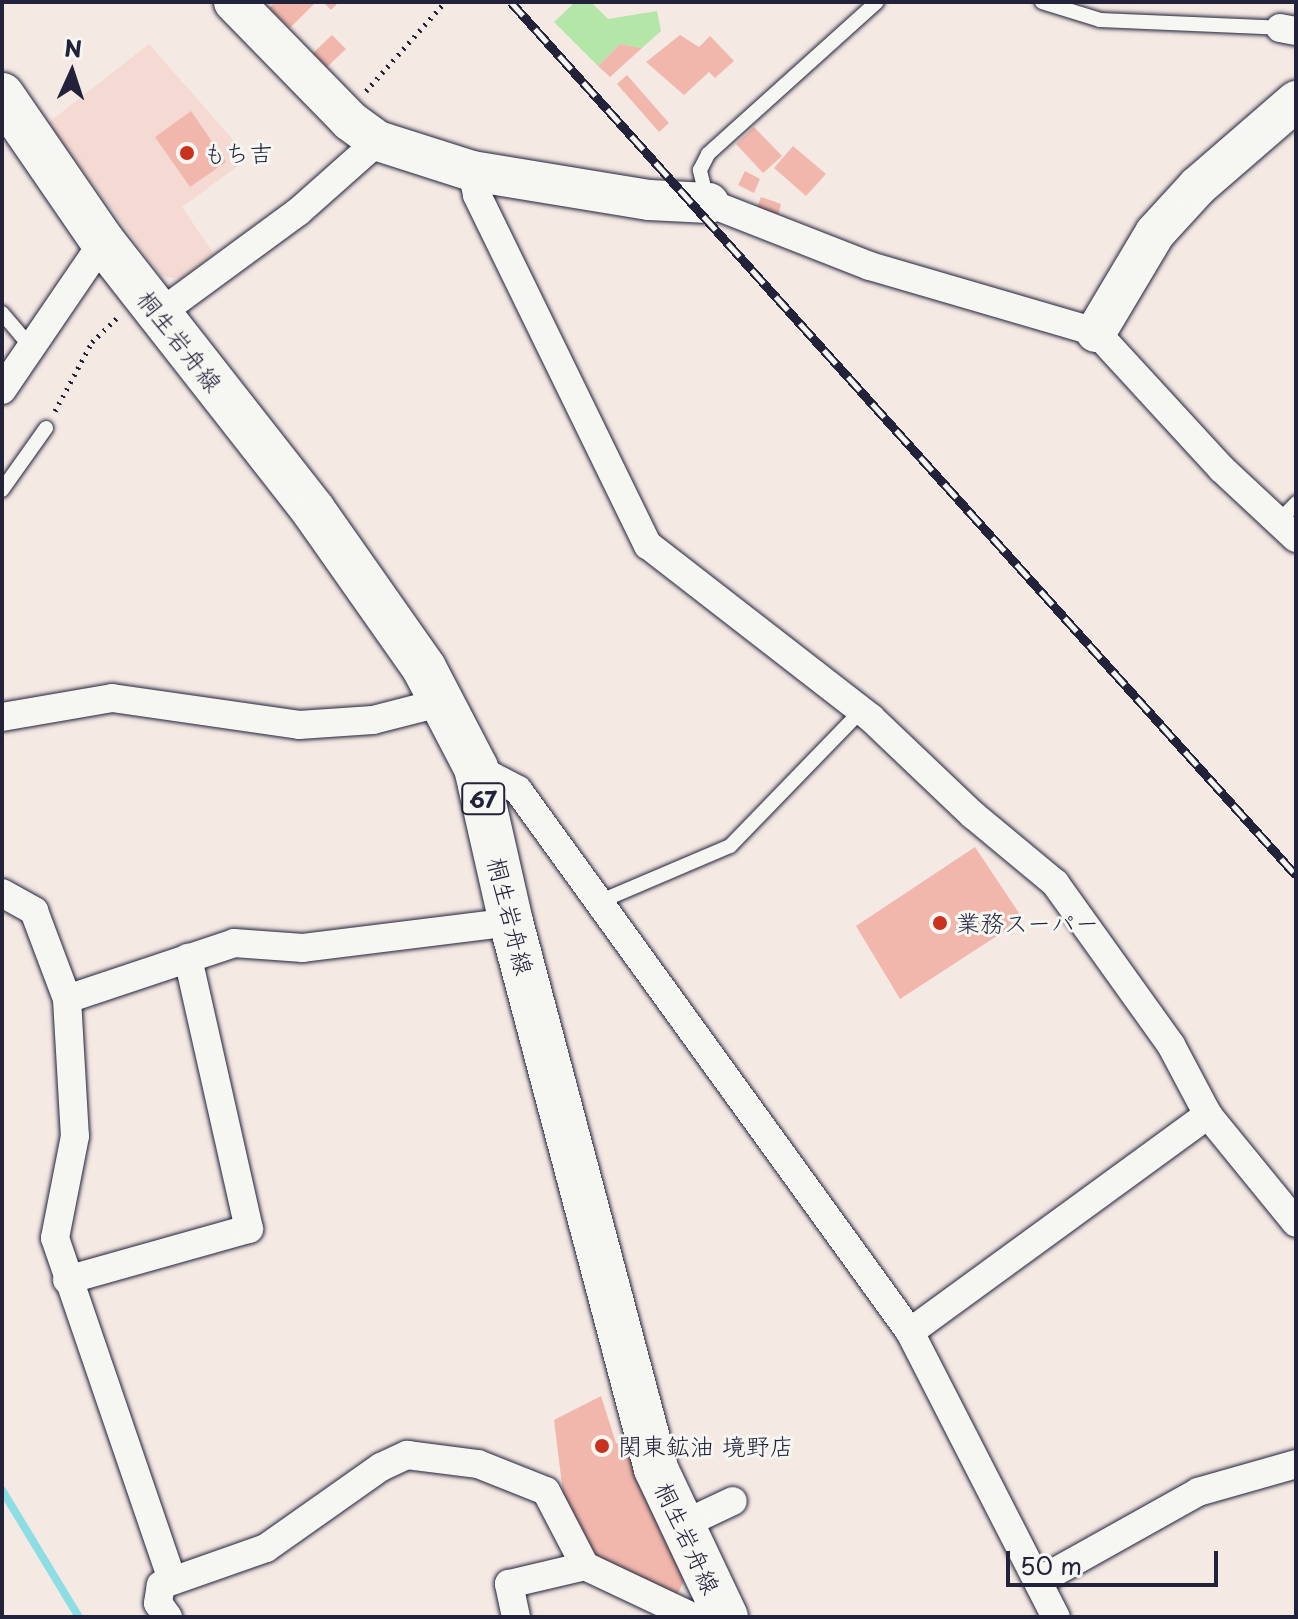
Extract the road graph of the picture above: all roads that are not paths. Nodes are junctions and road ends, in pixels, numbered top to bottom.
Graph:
1 (234, 2) edge
2 (877, 2) edge
3 (1042, 2) edge
4 (1288, 29) edge
5 (2, 95) edge
6 (1296, 101) edge
7 (378, 141) junction
8 (472, 171) junction
9 (709, 203) junction
10 (103, 242) junction
11 (2, 313) edge
12 (142, 313) junction
13 (1096, 332) junction
14 (30, 346) junction
15 (2, 390) edge
16 (46, 428) road end
17 (2, 490) edge
18 (1290, 521) edge
19 (443, 702) junction
20 (862, 710) junction
21 (2, 717) edge
22 (476, 768) junction
23 (2, 893) edge
24 (601, 901) junction
25 (511, 922) junction
26 (188, 958) junction
27 (67, 999) junction
28 (1208, 1115) junction
29 (1296, 1223) edge
30 (67, 1280) junction
31 (910, 1332) junction
32 (1296, 1464) edge
33 (733, 1501) dead end
34 (682, 1525) junction
35 (585, 1566) junction
36 (172, 1579) junction
37 (1039, 1581) junction
38 (1047, 1614) edge
39 (709, 1616) edge
40 (168, 1617) edge
41 (516, 1617) edge

1 - 7 street
2 - 9 lane
3 - 4 lane
5 - 10 main road, 桐生岩舟線 / 67
6 - 13 street
7 - 8 street
7 - 12 street
8 - 9 street
8 - 20 street
9 - 13 street
10 - 12 main road, 桐生岩舟線 / 67
10 - 14 street
11 - 14 lane
12 - 19 main road, 桐生岩舟線 / 67
13 - 18 street
14 - 15 street
16 - 17 lane
19 - 21 street
19 - 22 main road, 桐生岩舟線 / 67
20 - 24 lane
20 - 28 street
22 - 24 street
22 - 25 main road, 桐生岩舟線 / 67
23 - 27 street
24 - 31 street
25 - 26 street
25 - 34 main road, 桐生岩舟線 / 67
26 - 27 street
26 - 30 street
27 - 30 street
28 - 29 street
28 - 31 street
30 - 36 street
31 - 37 street
32 - 37 street
33 - 34 street
34 - 39 main road, 桐生岩舟線 / 67
35 - 36 street
35 - 39 street
35 - 41 street
36 - 40 street
37 - 38 street

